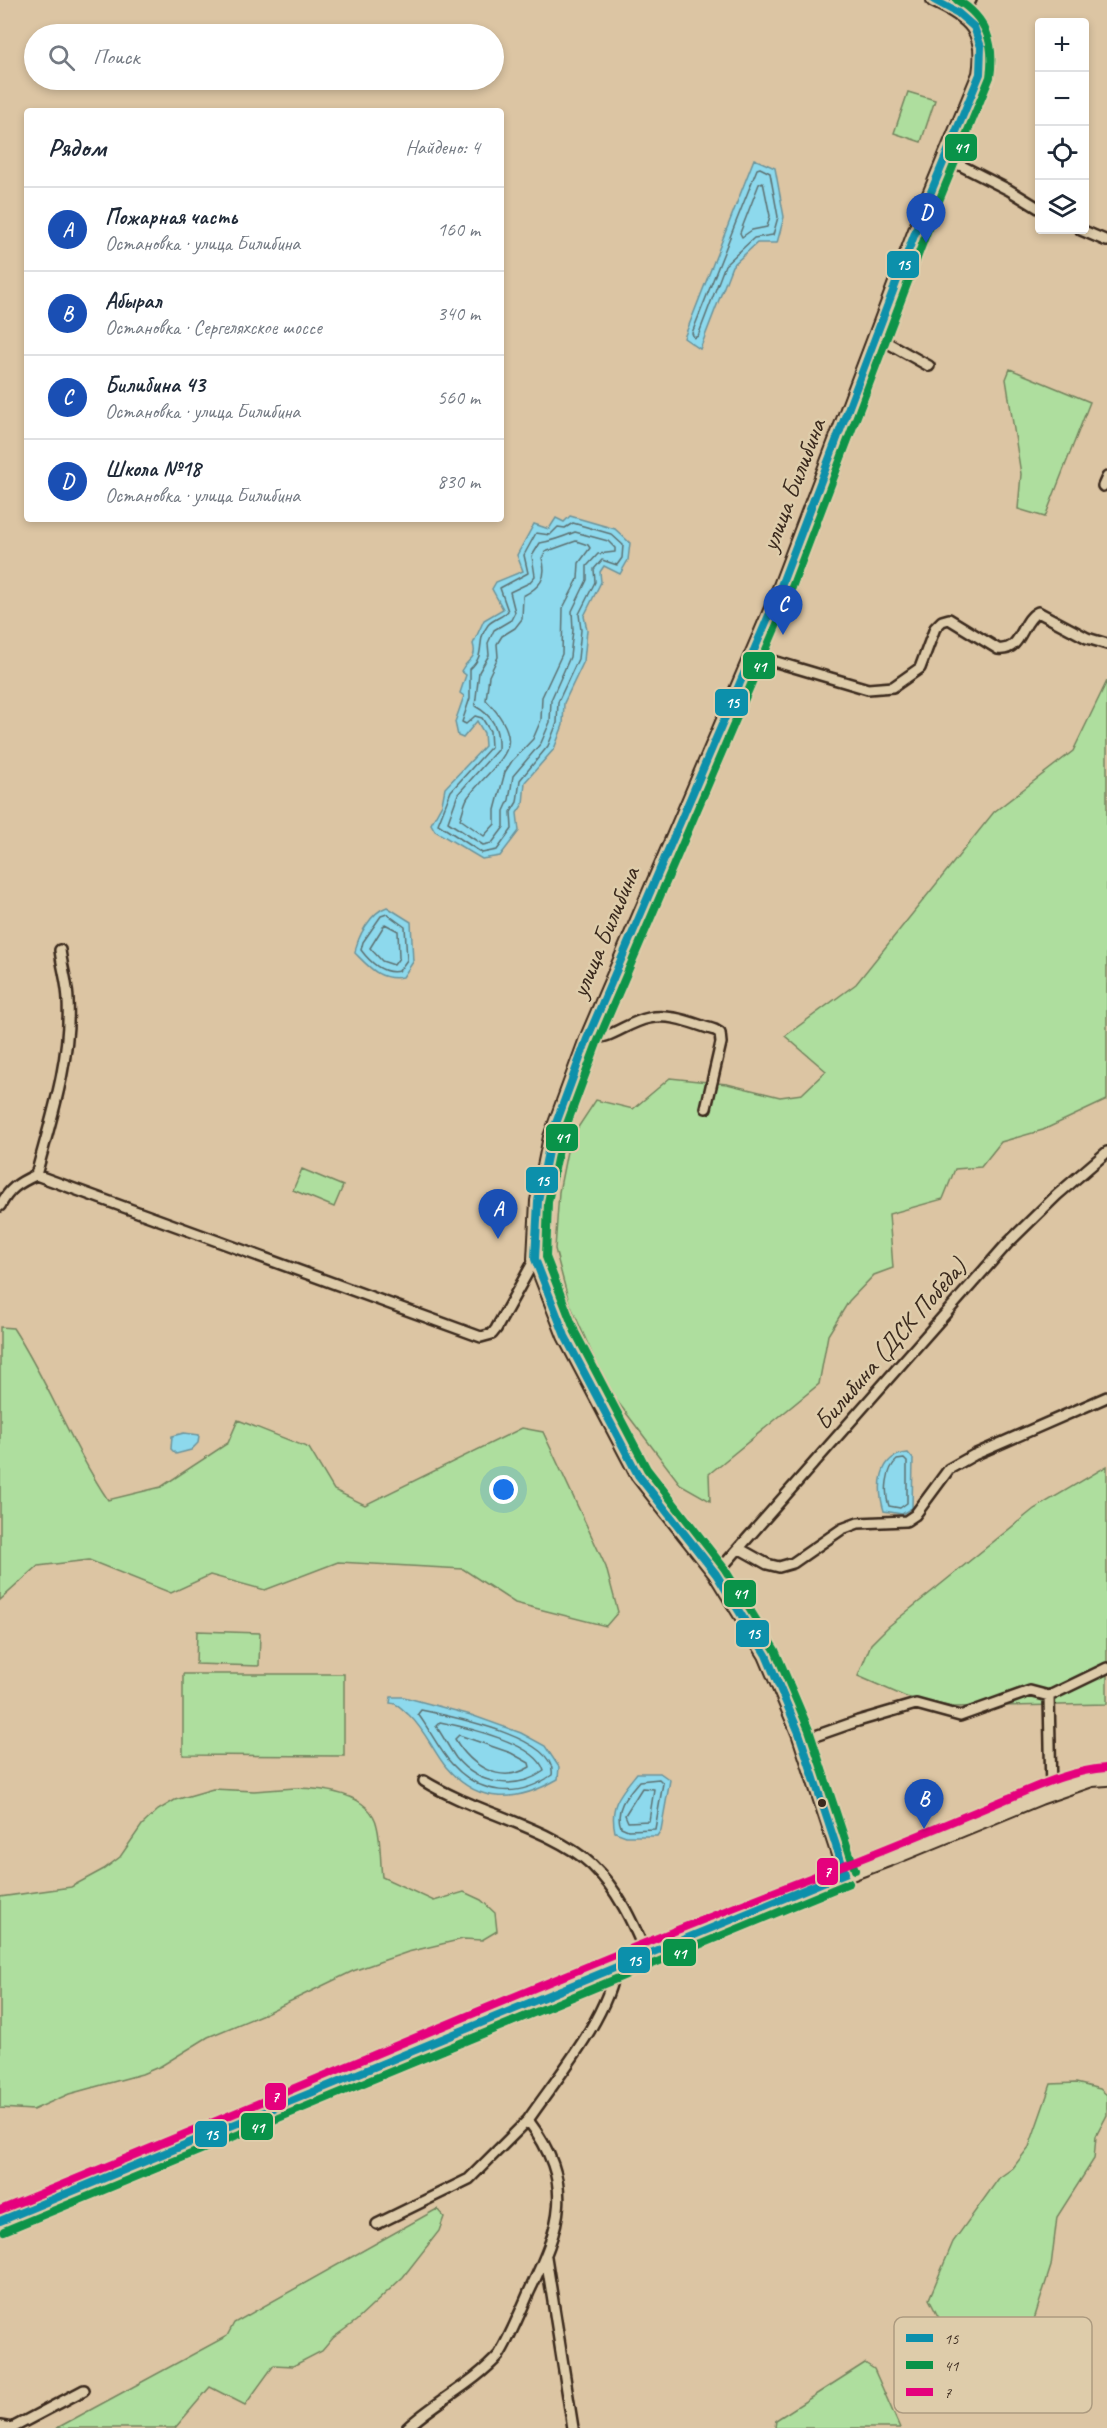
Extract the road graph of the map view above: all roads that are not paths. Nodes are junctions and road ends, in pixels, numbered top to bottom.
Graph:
1 (934, 0) edge
2 (971, 0) edge
3 (961, 12) junction
4 (946, 158) junction
5 (1035, 206) edge
6 (1089, 233) edge
7 (1107, 241) edge
8 (877, 337) junction
9 (929, 366) dead end
10 (1107, 644) edge
11 (753, 655) junction
12 (60, 950) dead end
13 (587, 1039) junction
14 (706, 1108) dead end
15 (1107, 1152) edge
16 (36, 1175) junction
17 (0, 1206) edge
18 (535, 1259) junction
19 (1107, 1397) edge
20 (740, 1549) junction
21 (716, 1574) junction
22 (1107, 1668) edge
23 (1049, 1696) junction
24 (801, 1741) junction
25 (1107, 1778) edge
26 (424, 1781) dead end
27 (1051, 1793) junction
28 (845, 1874) junction
29 (646, 1954) junction
30 (615, 1967) junction
31 (528, 2120) junction
32 (0, 2221) edge
33 (377, 2224) dead end
34 (546, 2257) junction
35 (84, 2390) dead end
36 (0, 2426) edge
37 (407, 2428) edge
38 (573, 2428) edge

1 - 3 main road, улица Билибина
2 - 3 street
3 - 4 main road, улица Билибина
4 - 5 street
4 - 8 main road, улица Билибина
6 - 7 street
8 - 9 street
8 - 11 main road, улица Билибина
10 - 11 street
11 - 13 main road, улица Билибина
12 - 16 street
13 - 14 street, улица Билибина
13 - 18 main road, улица Билибина
15 - 20 street, Билибина (ДСК Победа)
16 - 17 street
16 - 18 street
18 - 21 main road, улица Билибина
19 - 20 street
20 - 21 street, Билибина (ДСК Победа)
21 - 24 main road, улица Билибина
22 - 23 street
23 - 24 street
23 - 27 street
24 - 28 main road, улица Билибина
25 - 27 main road
26 - 29 street
27 - 28 main road
28 - 29 main road
29 - 30 main road
30 - 31 street
30 - 32 main road
31 - 33 street
31 - 34 street
34 - 37 street
34 - 38 street
35 - 36 street

